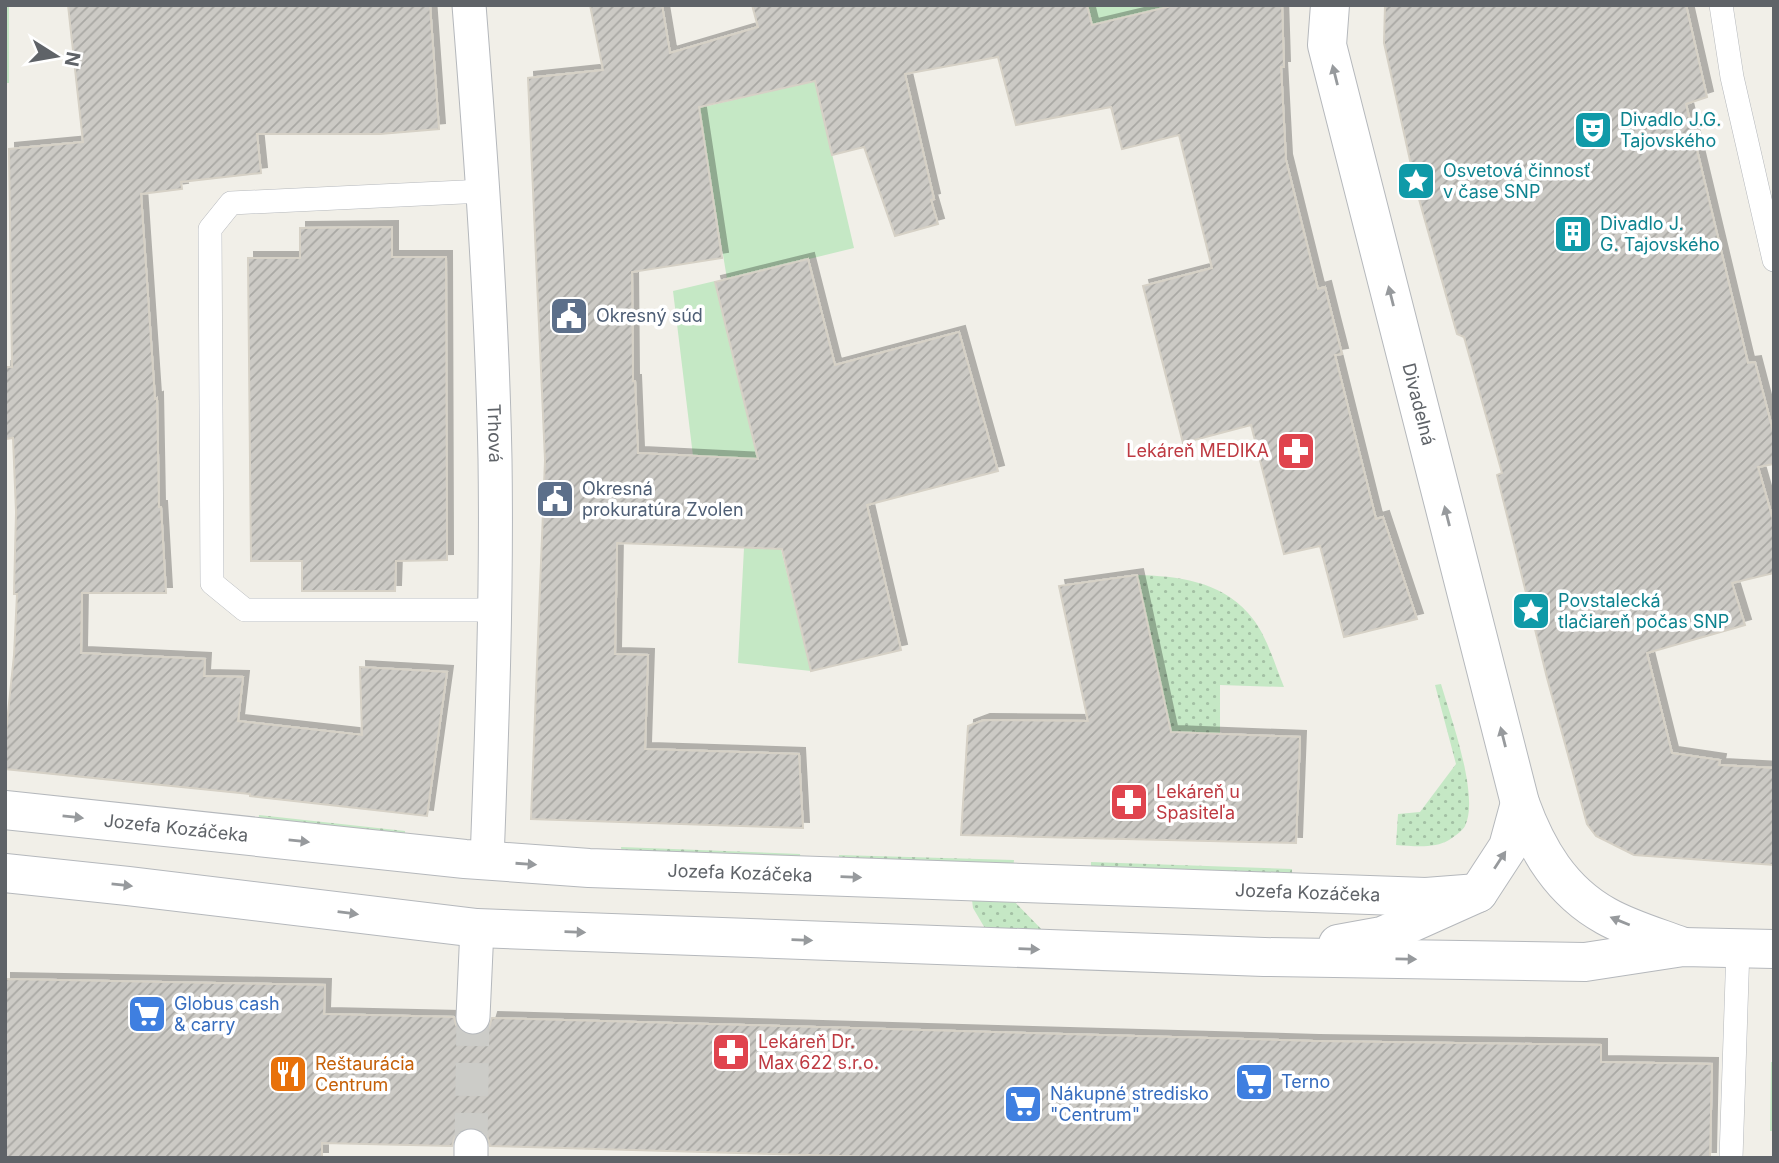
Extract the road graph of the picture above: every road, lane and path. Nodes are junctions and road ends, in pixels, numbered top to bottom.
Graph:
1 (470, 5) edge
2 (1330, 5) edge
3 (1721, 5) edge
4 (484, 191) junction
5 (1774, 260) edge
6 (494, 610) junction
7 (1520, 803) junction
8 (5, 810) edge
9 (487, 861) junction
10 (5, 873) edge
11 (1478, 893) junction
12 (477, 928) junction
13 (1683, 947) junction
14 (1756, 948) edge
15 (1264, 957) junction
16 (473, 1017) tunnel mouth
17 (1731, 1158) edge

1 - 4 street, Trhová
7 -> 2 street, Divadelná
3 - 5 lane
4 - 6 street, Trhová
4 - 6 lane
6 - 9 street, Trhová
11 -> 7 street
13 -> 7 street
8 -> 9 street, Jozefa Kozáčeka
9 -> 11 street, Jozefa Kozáčeka
10 -> 12 street
11 - 15 street
12 -> 15 street
12 - 16 street
13 - 14 street
15 -> 13 street
14 - 17 lane

